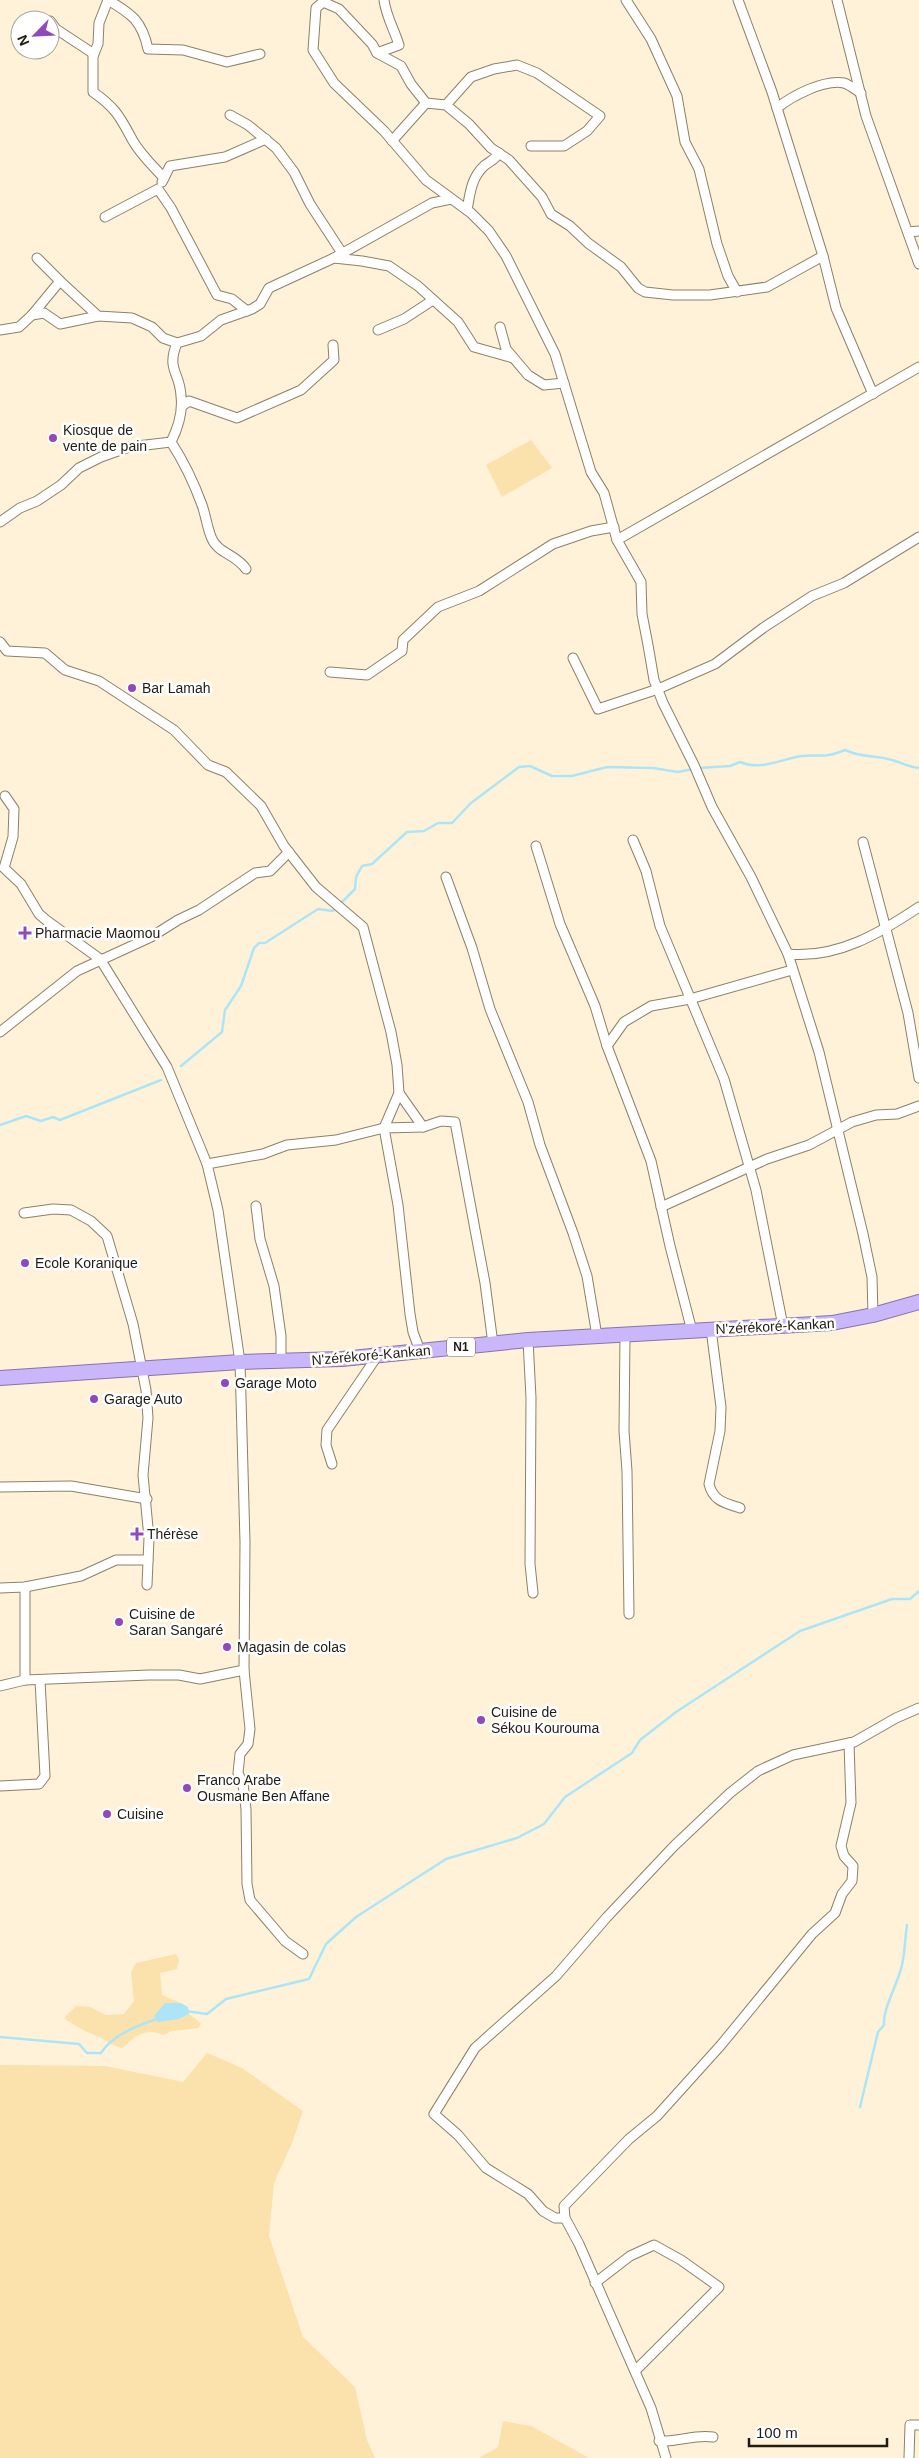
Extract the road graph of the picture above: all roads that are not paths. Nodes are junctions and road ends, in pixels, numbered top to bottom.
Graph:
1 (108, 0) edge
2 (384, 0) edge
3 (626, 0) edge
4 (738, 0) edge
5 (837, 0) edge
6 (60, 32) edge
7 (377, 53) junction
8 (94, 54) junction
9 (260, 54) dead end
10 (861, 93) junction
11 (426, 103) junction
12 (446, 105) junction
13 (776, 108) junction
14 (230, 115) dead end
15 (266, 139) junction
16 (392, 140) junction
17 (531, 146) dead end
18 (499, 153) junction
19 (164, 178) junction
20 (158, 189) junction
21 (451, 199) junction
22 (467, 210) junction
23 (105, 217) dead end
24 (919, 231) edge
25 (908, 232) junction
26 (342, 253) junction
27 (823, 256) junction
28 (38, 258) dead end
29 (334, 258) junction
30 (919, 264) edge
31 (60, 281) junction
32 (737, 292) junction
33 (433, 300) junction
34 (247, 311) junction
35 (32, 316) junction
36 (98, 316) junction
37 (500, 327) dead end
38 (0, 330) edge
39 (378, 330) dead end
40 (178, 342) junction
41 (333, 345) dead end
42 (513, 358) junction
43 (919, 367) edge
44 (564, 383) junction
45 (873, 394) junction
46 (182, 406) junction
47 (171, 442) junction
48 (0, 522) edge
49 (614, 527) junction
50 (919, 537) edge
51 (617, 540) junction
52 (246, 569) dead end
53 (0, 642) edge
54 (573, 658) dead end
55 (330, 672) dead end
56 (658, 689) junction
57 (5, 796) dead end
58 (633, 840) dead end
59 (863, 842) dead end
60 (536, 846) dead end
61 (289, 852) junction
62 (446, 877) dead end
63 (919, 907) edge
64 (886, 929) junction
65 (788, 954) junction
66 (100, 960) junction
67 (792, 970) junction
68 (690, 999) junction
69 (0, 1032) edge
70 (607, 1046) junction
71 (919, 1078) edge
72 (399, 1093) junction
73 (919, 1106) edge
74 (423, 1127) junction
75 (384, 1128) junction
76 (838, 1128) junction
77 (206, 1164) junction
78 (749, 1166) junction
79 (256, 1206) dead end
80 (661, 1207) junction
81 (24, 1213) dead end
82 (919, 1302) edge
83 (874, 1316) junction
84 (783, 1326) junction
85 (711, 1330) junction
86 (692, 1331) junction
87 (625, 1335) junction
88 (597, 1336) junction
89 (528, 1340) junction
90 (494, 1344) junction
91 (420, 1351) junction
92 (378, 1355) junction
93 (240, 1362) junction
94 (281, 1362) junction
95 (144, 1370) junction
96 (0, 1378) edge
97 (332, 1464) dead end
98 (0, 1488) edge
99 (147, 1499) junction
100 (740, 1508) dead end
101 (148, 1560) junction
102 (147, 1585) dead end
103 (24, 1587) junction
104 (0, 1588) edge
105 (533, 1593) dead end
106 (629, 1614) dead end
107 (244, 1670) junction
108 (25, 1680) junction
109 (40, 1680) junction
110 (0, 1686) edge
111 (919, 1708) edge
112 (849, 1743) junction
113 (0, 1786) edge
114 (303, 1954) dead end
115 (565, 2218) junction
116 (595, 2283) junction
117 (635, 2371) junction
118 (919, 2425) edge
119 (713, 2436) dead end
120 (660, 2441) junction
121 (666, 2458) edge
122 (909, 2458) edge

1 - 8 street
1 - 9 street
2 - 7 street
3 - 32 street
4 - 13 street
5 - 10 street
6 - 8 street
7 - 11 street
7 - 16 street
8 - 19 street
10 - 13 street
10 - 25 street
11 - 12 street
11 - 16 street
12 - 17 street
12 - 18 street
13 - 27 street
14 - 15 street
15 - 19 street
15 - 26 street
16 - 21 street
18 - 22 street
18 - 32 street
19 - 20 street
20 - 23 street
20 - 34 street
21 - 22 street
21 - 26 street
22 - 44 street
24 - 25 street
25 - 30 street
26 - 29 street
27 - 32 street
27 - 45 street
28 - 31 street
29 - 33 street
29 - 34 street
31 - 35 street
31 - 36 street
33 - 39 street
33 - 42 street
34 - 40 street
35 - 36 street
35 - 38 street
36 - 40 street
37 - 42 street
40 - 46 street
41 - 46 street
42 - 44 street
43 - 45 street
44 - 49 street
45 - 51 street
46 - 47 street
47 - 48 street
47 - 52 street
49 - 51 street
49 - 55 street
50 - 56 street
51 - 56 street
53 - 61 street
54 - 56 street
56 - 65 street
57 - 66 street
58 - 68 street
59 - 64 street
60 - 70 street
61 - 66 street
61 - 72 street
62 - 88 street
63 - 64 street
64 - 65 street
64 - 71 street
65 - 67 street
66 - 69 street
66 - 77 street
67 - 68 street
67 - 76 street
68 - 70 street
68 - 78 street
70 - 80 street
72 - 74 street
72 - 75 street
73 - 76 street
74 - 75 street
74 - 90 street
75 - 77 street
75 - 91 street
76 - 78 street
76 - 83 street
77 - 93 street
78 - 80 street
78 - 84 street
79 - 94 street
80 - 86 street
81 - 95 street
82 - 83 highway, N'zérékoré-Kankan / N1
83 - 84 highway, N'zérékoré-Kankan / N1
84 - 85 highway, N'zérékoré-Kankan / N1
85 - 86 highway, N'zérékoré-Kankan / N1
85 - 100 street
86 - 87 highway, N'zérékoré-Kankan / N1
87 - 88 highway, N'zérékoré-Kankan / N1
87 - 106 street
88 - 89 highway, N'zérékoré-Kankan / N1
89 - 90 highway, N'zérékoré-Kankan / N1
89 - 105 street
90 - 91 highway, N'zérékoré-Kankan / N1
91 - 92 highway, N'zérékoré-Kankan / N1
92 - 94 highway, N'zérékoré-Kankan / N1
92 - 97 street
93 - 94 highway, N'zérékoré-Kankan / N1
93 - 95 highway, N'zérékoré-Kankan / N1
93 - 107 street
95 - 96 highway, N'zérékoré-Kankan / N1
95 - 99 street
98 - 99 street
99 - 101 street
101 - 102 street
101 - 103 street
103 - 104 street
103 - 108 street
107 - 109 street
107 - 114 street
108 - 109 street
108 - 110 street
109 - 113 street
111 - 112 street
112 - 115 street
112 - 115 street
115 - 116 street
116 - 117 street
116 - 117 street
117 - 120 street
118 - 122 street
119 - 120 street
120 - 121 street

